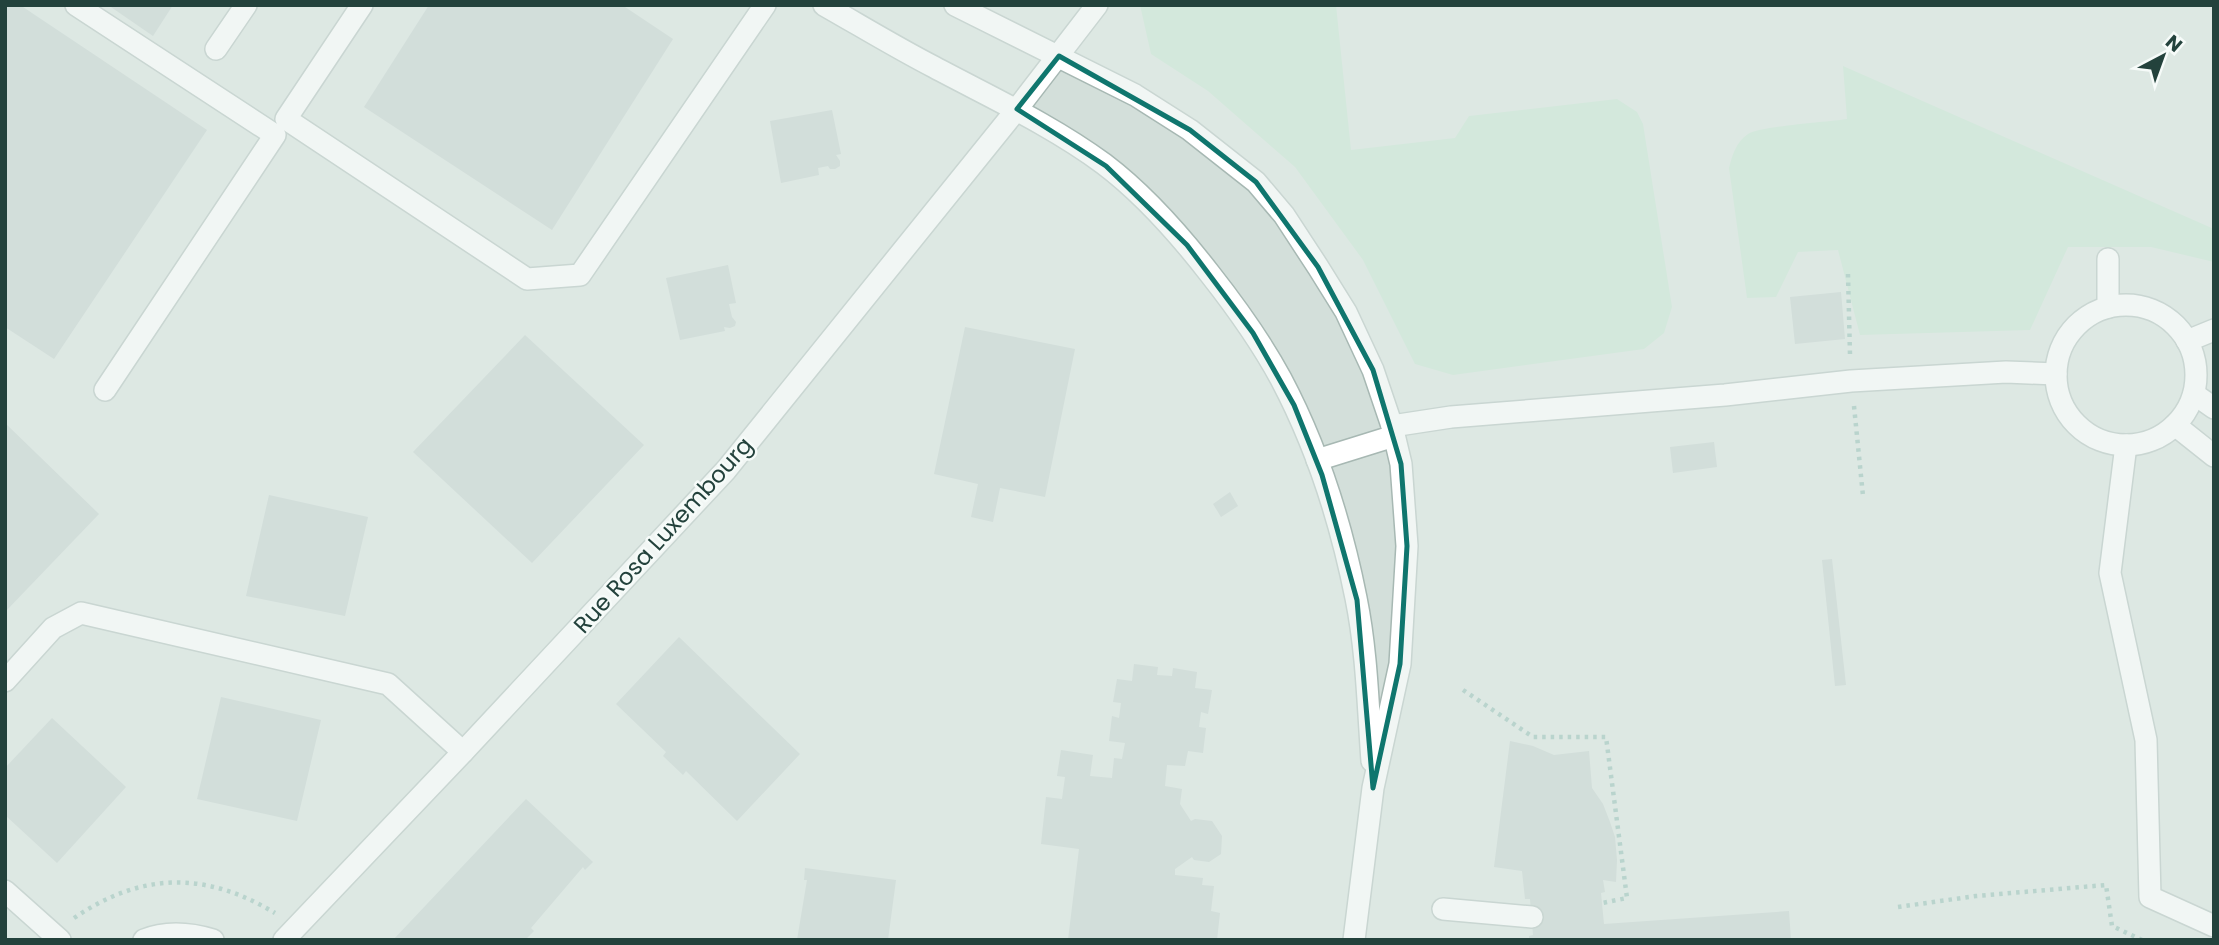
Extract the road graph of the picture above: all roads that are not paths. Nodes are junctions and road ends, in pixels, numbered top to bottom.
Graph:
1 (76, 5) edge
2 (246, 5) edge
3 (362, 5) edge
4 (765, 5) edge
5 (824, 5) edge
6 (956, 5) edge
7 (1097, 5) edge
8 (216, 49) dead end
9 (1059, 56) junction
10 (1017, 109) junction
11 (280, 127) junction
12 (2108, 259) dead end
13 (2108, 307) junction
14 (2214, 330) edge
15 (2187, 341) junction
16 (2056, 374) junction
17 (105, 390) dead end
18 (2194, 394) junction
19 (2214, 408) edge
20 (2175, 425) junction
21 (1393, 431) junction
22 (2126, 445) junction
23 (2214, 456) edge
24 (1317, 460) junction
25 (5, 681) edge
26 (463, 752) junction
27 (1374, 788) junction
28 (5, 891) edge
29 (1443, 909) dead end
30 (1532, 917) dead end
31 (2214, 926) edge
32 (289, 935) edge
33 (57, 938) edge
34 (144, 940) edge
35 (213, 940) edge
36 (1354, 940) edge

1 - 11 street
2 - 8 street
3 - 11 street
4 - 11 street
5 - 10 street
6 - 9 street
7 - 9 street, Rue Rosa Luxembourg
9 - 10 street, Rue Rosa Luxembourg
9 - 21 street
10 - 24 street
10 - 26 street, Rue Rosa Luxembourg
11 - 17 street
12 - 13 street
13 - 15 street
13 - 16 street
14 - 15 street
15 - 18 street
16 - 21 street
16 - 22 street
18 - 19 street
18 - 20 street
20 - 22 street
20 - 23 street
21 - 24 street
21 - 27 street
22 - 31 street
24 - 27 street
25 - 26 street
26 - 32 street, Rue Rosa Luxembourg
27 - 36 street
28 - 33 street
29 - 30 street
34 - 35 street

